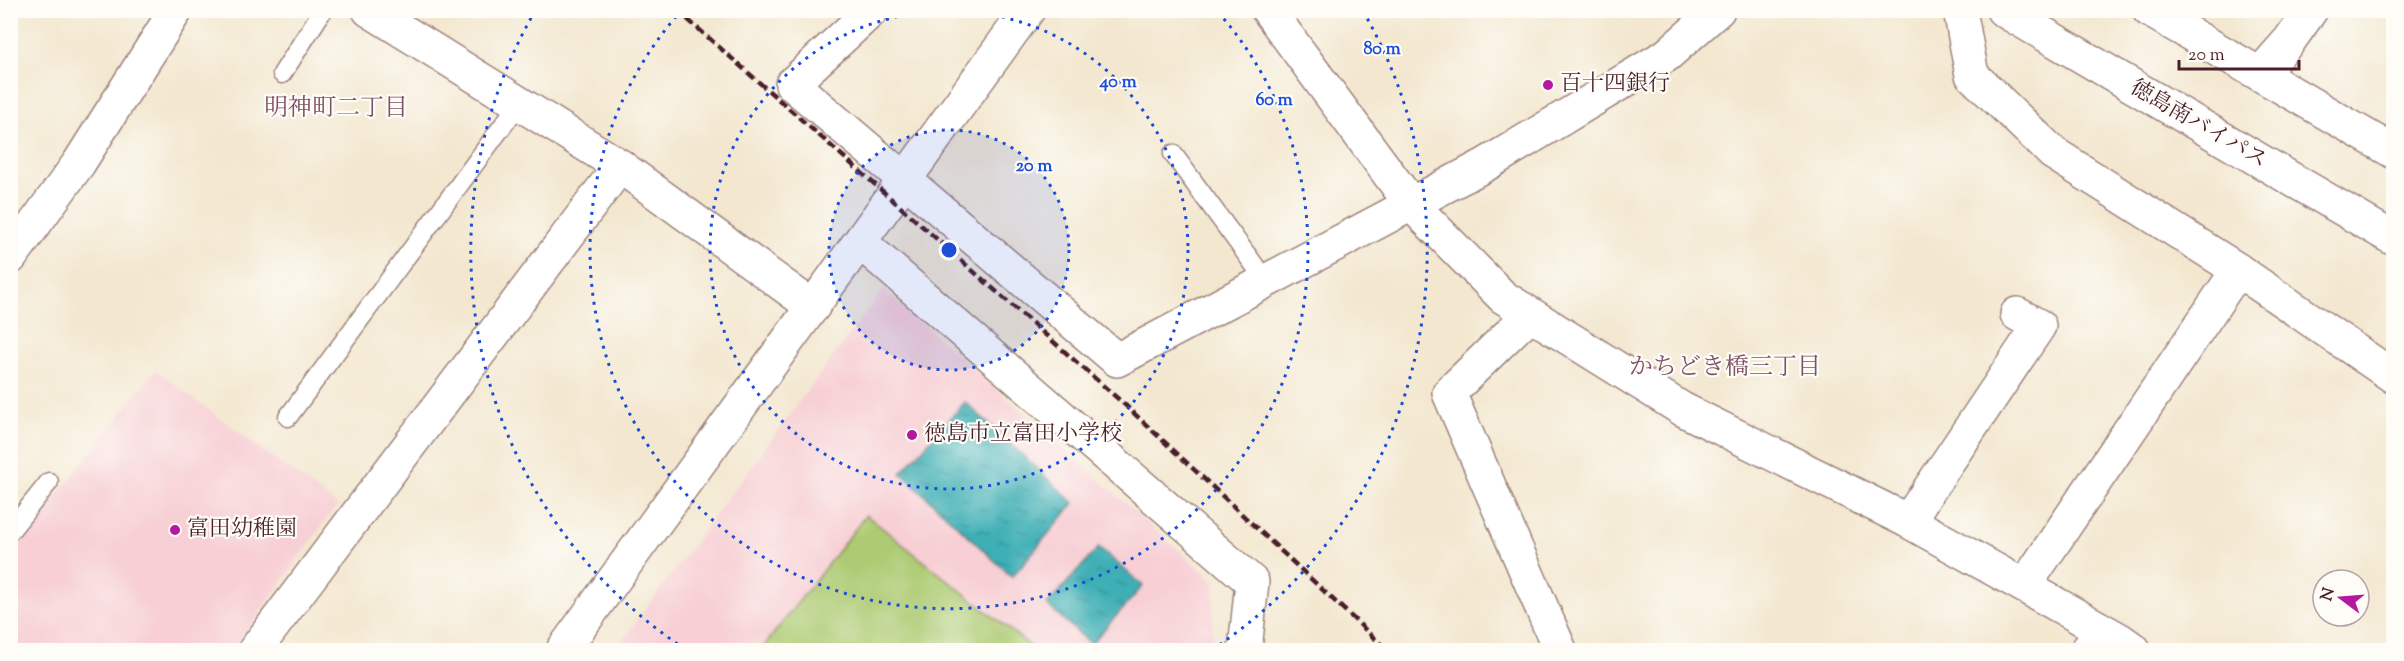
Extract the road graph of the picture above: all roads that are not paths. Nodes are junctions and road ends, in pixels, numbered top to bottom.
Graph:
1 (176, 10) edge
2 (323, 10) edge
3 (369, 10) edge
4 (872, 10) edge
5 (1028, 10) edge
6 (1268, 10) edge
7 (1718, 10) edge
8 (1960, 10) edge
9 (2003, 10) edge
10 (2149, 10) edge
11 (2311, 10) edge
12 (282, 74) dead end
13 (2260, 74) junction
14 (518, 105) junction
15 (2394, 152) edge
16 (1173, 154) dead end
17 (620, 166) junction
18 (905, 180) junction
19 (1412, 204) junction
20 (2394, 238) edge
21 (860, 242) junction
22 (10, 258) edge
23 (2238, 270) junction
24 (1266, 281) junction
25 (813, 307) junction
26 (1530, 314) junction
27 (2017, 314) dead end
28 (2394, 376) edge
29 (288, 417) dead end
30 (50, 482) dead end
31 (1908, 521) junction
32 (10, 531) edge
33 (2025, 585) junction
34 (2087, 638) edge
35 (255, 651) edge
36 (563, 651) edge
37 (1245, 651) edge
38 (1560, 651) edge
39 (2134, 651) edge

1 - 22 main road
2 - 12 lane
3 - 14 main road
4 - 18 main road
5 - 18 main road
6 - 19 main road
7 - 19 main road
8 - 23 main road
9 - 20 main road, 徳島南バイパス
10 - 13 main road
11 - 13 main road
13 - 15 main road
14 - 17 main road
14 - 29 lane
16 - 24 lane
17 - 25 main road
17 - 35 main road
18 - 21 main road
18 - 24 main road
19 - 24 main road
19 - 26 main road
21 - 25 main road
21 - 37 main road
23 - 28 main road
23 - 33 main road
25 - 36 main road
26 - 31 main road
26 - 38 main road
27 - 31 main road
30 - 32 lane
31 - 33 main road
33 - 34 main road
34 - 39 main road

